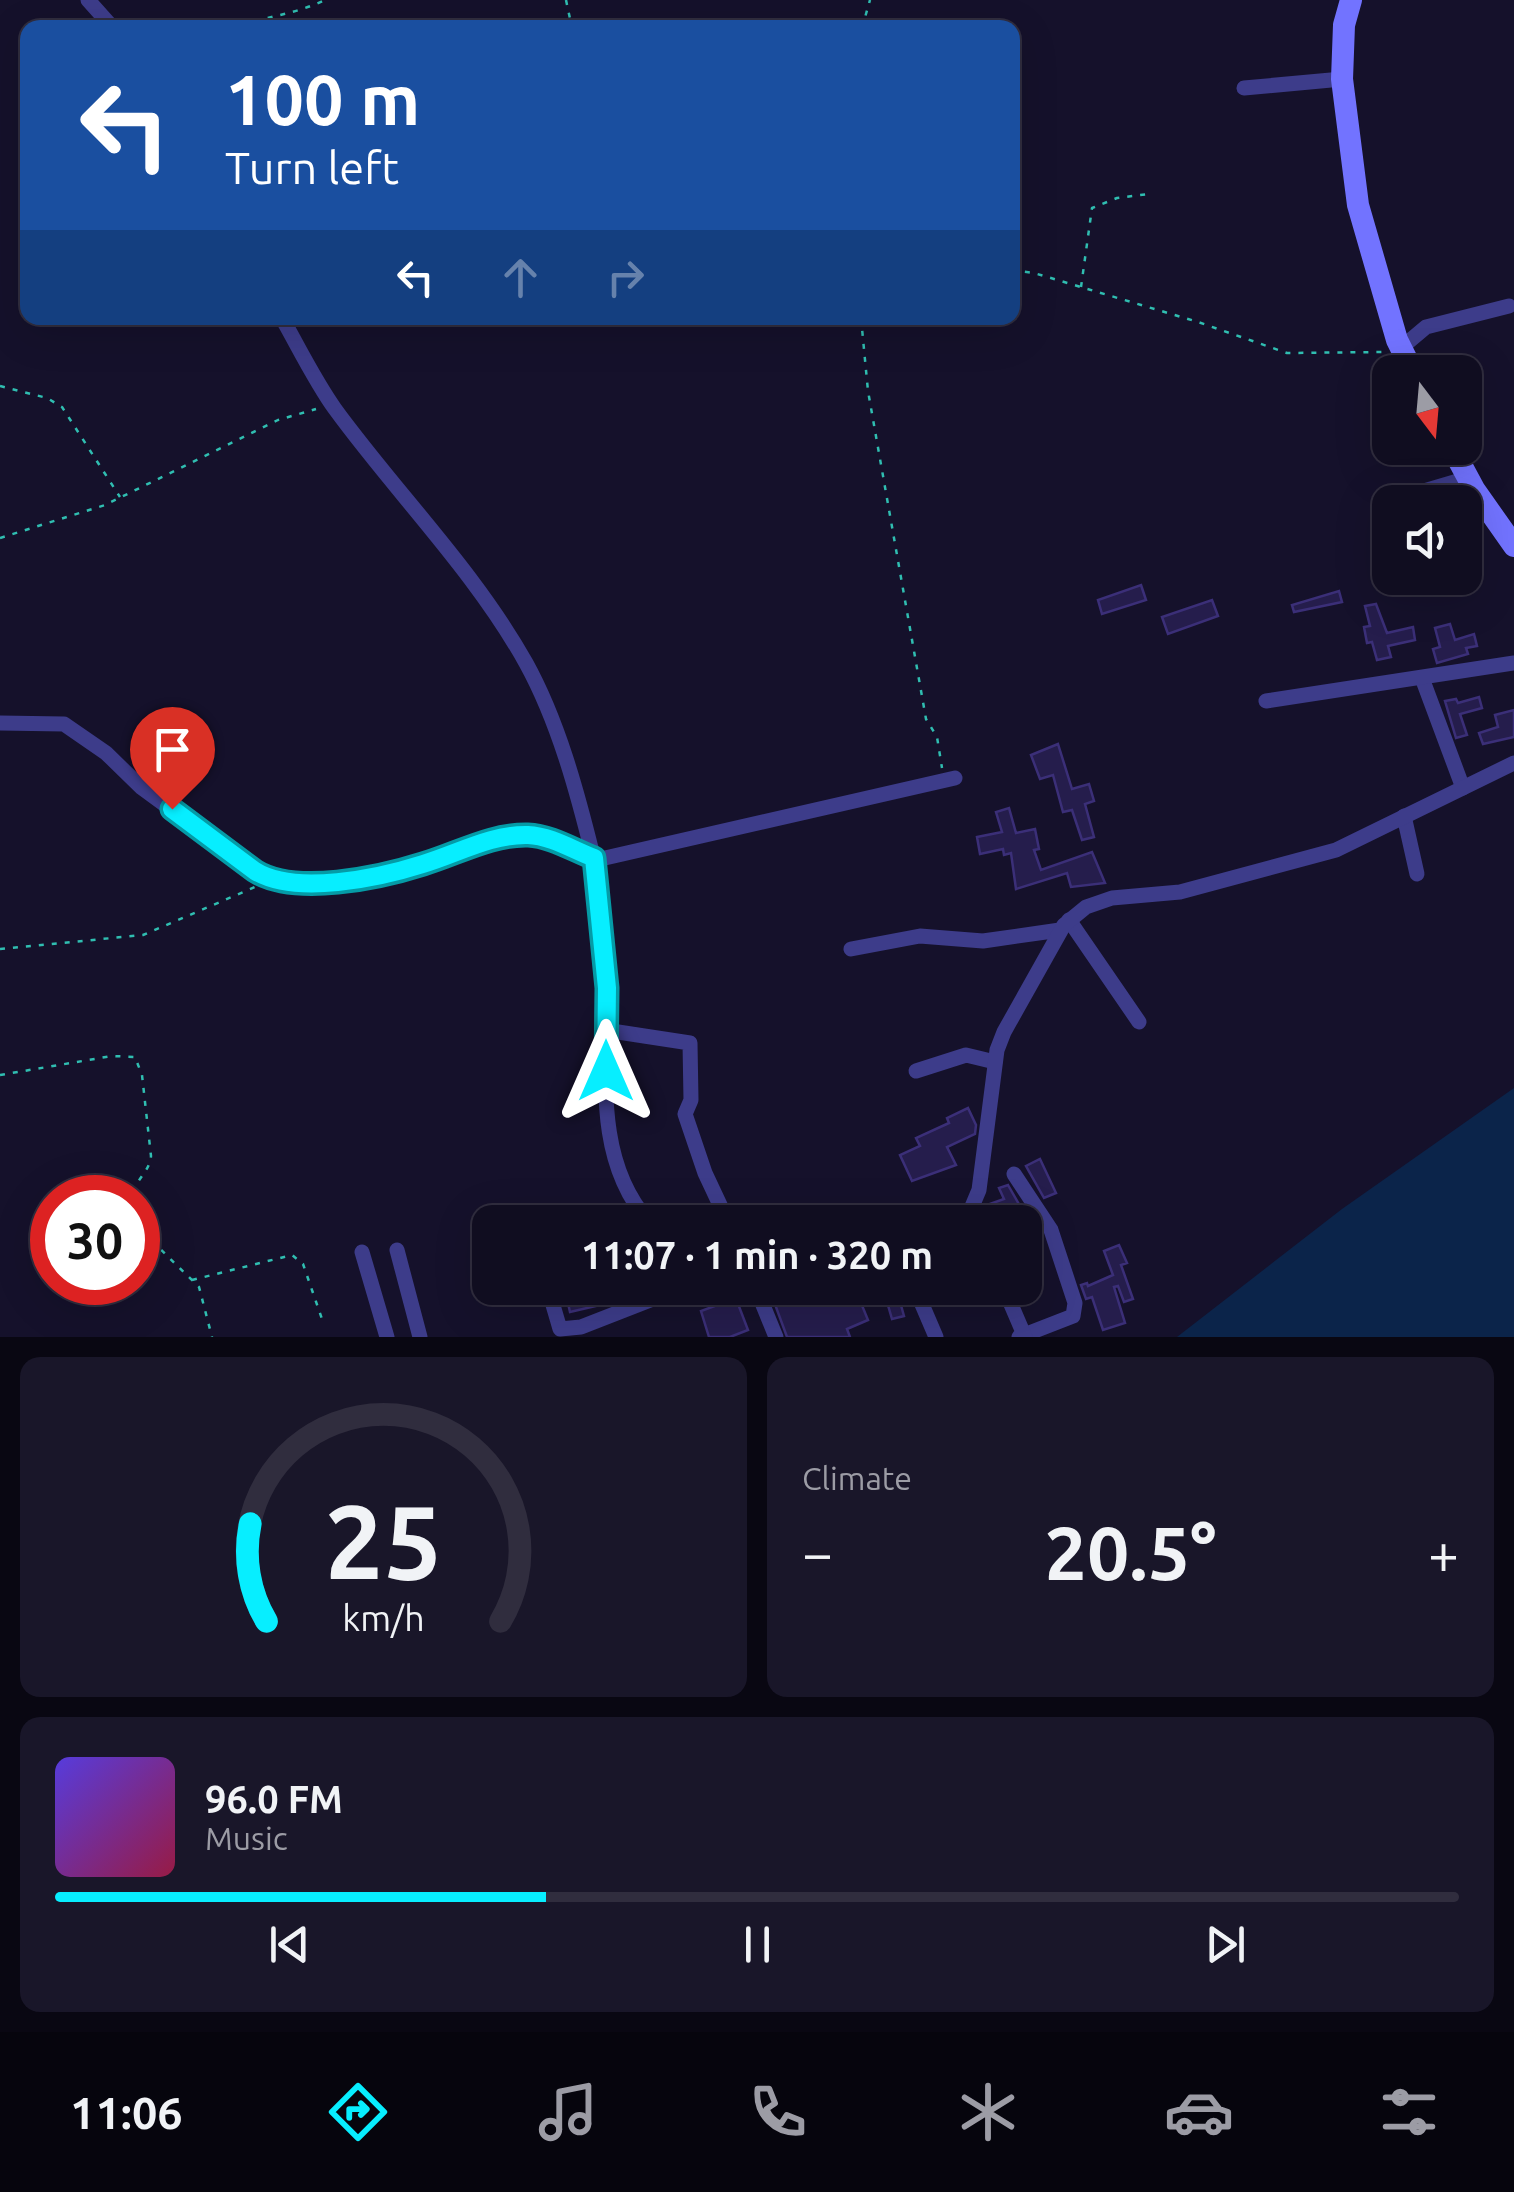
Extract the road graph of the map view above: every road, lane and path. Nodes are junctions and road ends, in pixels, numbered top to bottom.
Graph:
1 (88, 0) edge
2 (325, 0) edge
3 (1350, 0) edge
4 (106, 20) edge
5 (253, 20) edge
6 (1342, 79) junction
7 (1244, 88) dead end
8 (1149, 194) dead end
9 (1020, 272) edge
10 (1081, 287) junction
11 (1509, 306) dead end
12 (286, 325) edge
13 (862, 325) edge
14 (1401, 348) junction
15 (1404, 355) edge
16 (0, 386) edge
17 (332, 406) junction
18 (1461, 465) edge
19 (1468, 478) junction
20 (1444, 485) edge
21 (120, 498) junction
22 (0, 538) edge
23 (1514, 546) edge
24 (1514, 663) edge
25 (1422, 678) junction
26 (1266, 701) dead end
27 (0, 723) edge
28 (1514, 763) edge
29 (949, 778) joint
30 (1463, 788) junction
31 (1404, 816) junction
32 (594, 858) junction
33 (1417, 874) dead end
34 (270, 880) junction
35 (1064, 925) junction
36 (0, 949) edge
37 (851, 949) dead end
38 (1140, 1022) dead end
39 (605, 1030) junction
40 (995, 1062) junction
41 (916, 1071) dead end
42 (0, 1075) edge
43 (1014, 1174) dead end
44 (142, 1175) edge
45 (636, 1205) edge
46 (720, 1205) edge
47 (972, 1205) edge
48 (160, 1249) edge
49 (397, 1250) dead end
50 (362, 1252) dead end
51 (192, 1280) junction
52 (553, 1305) edge
53 (639, 1305) edge
54 (763, 1305) edge
55 (922, 1305) edge
56 (1011, 1305) edge
57 (322, 1319) dead end
58 (1023, 1336) edge
59 (212, 1337) edge
60 (387, 1337) edge
61 (420, 1337) edge
62 (776, 1337) edge
63 (936, 1337) edge

1 - 4 street
2 - 5 path
3 - 6 street
6 - 7 street
6 - 14 street
8 - 10 path
9 - 10 path
10 - 14 path
11 - 14 street
12 - 17 street
13 - 29 path
14 - 15 street
16 - 21 path
17 - 21 path
17 - 32 street
18 - 19 street
19 - 20 street
19 - 23 street
21 - 22 path
24 - 25 street
25 - 26 street
25 - 30 street
27 - 34 street
28 - 30 street
29 - 32 street
30 - 31 street
31 - 33 street
31 - 35 street
32 - 34 street
32 - 39 street
34 - 36 path
35 - 37 street
35 - 38 street
35 - 40 street
39 - 45 street
39 - 46 street
40 - 41 street
40 - 47 street
42 - 44 path
43 - 58 street
48 - 51 path
49 - 61 street
50 - 60 street
51 - 57 path
51 - 59 path
52 - 53 street
54 - 62 street
55 - 63 street
56 - 58 street

